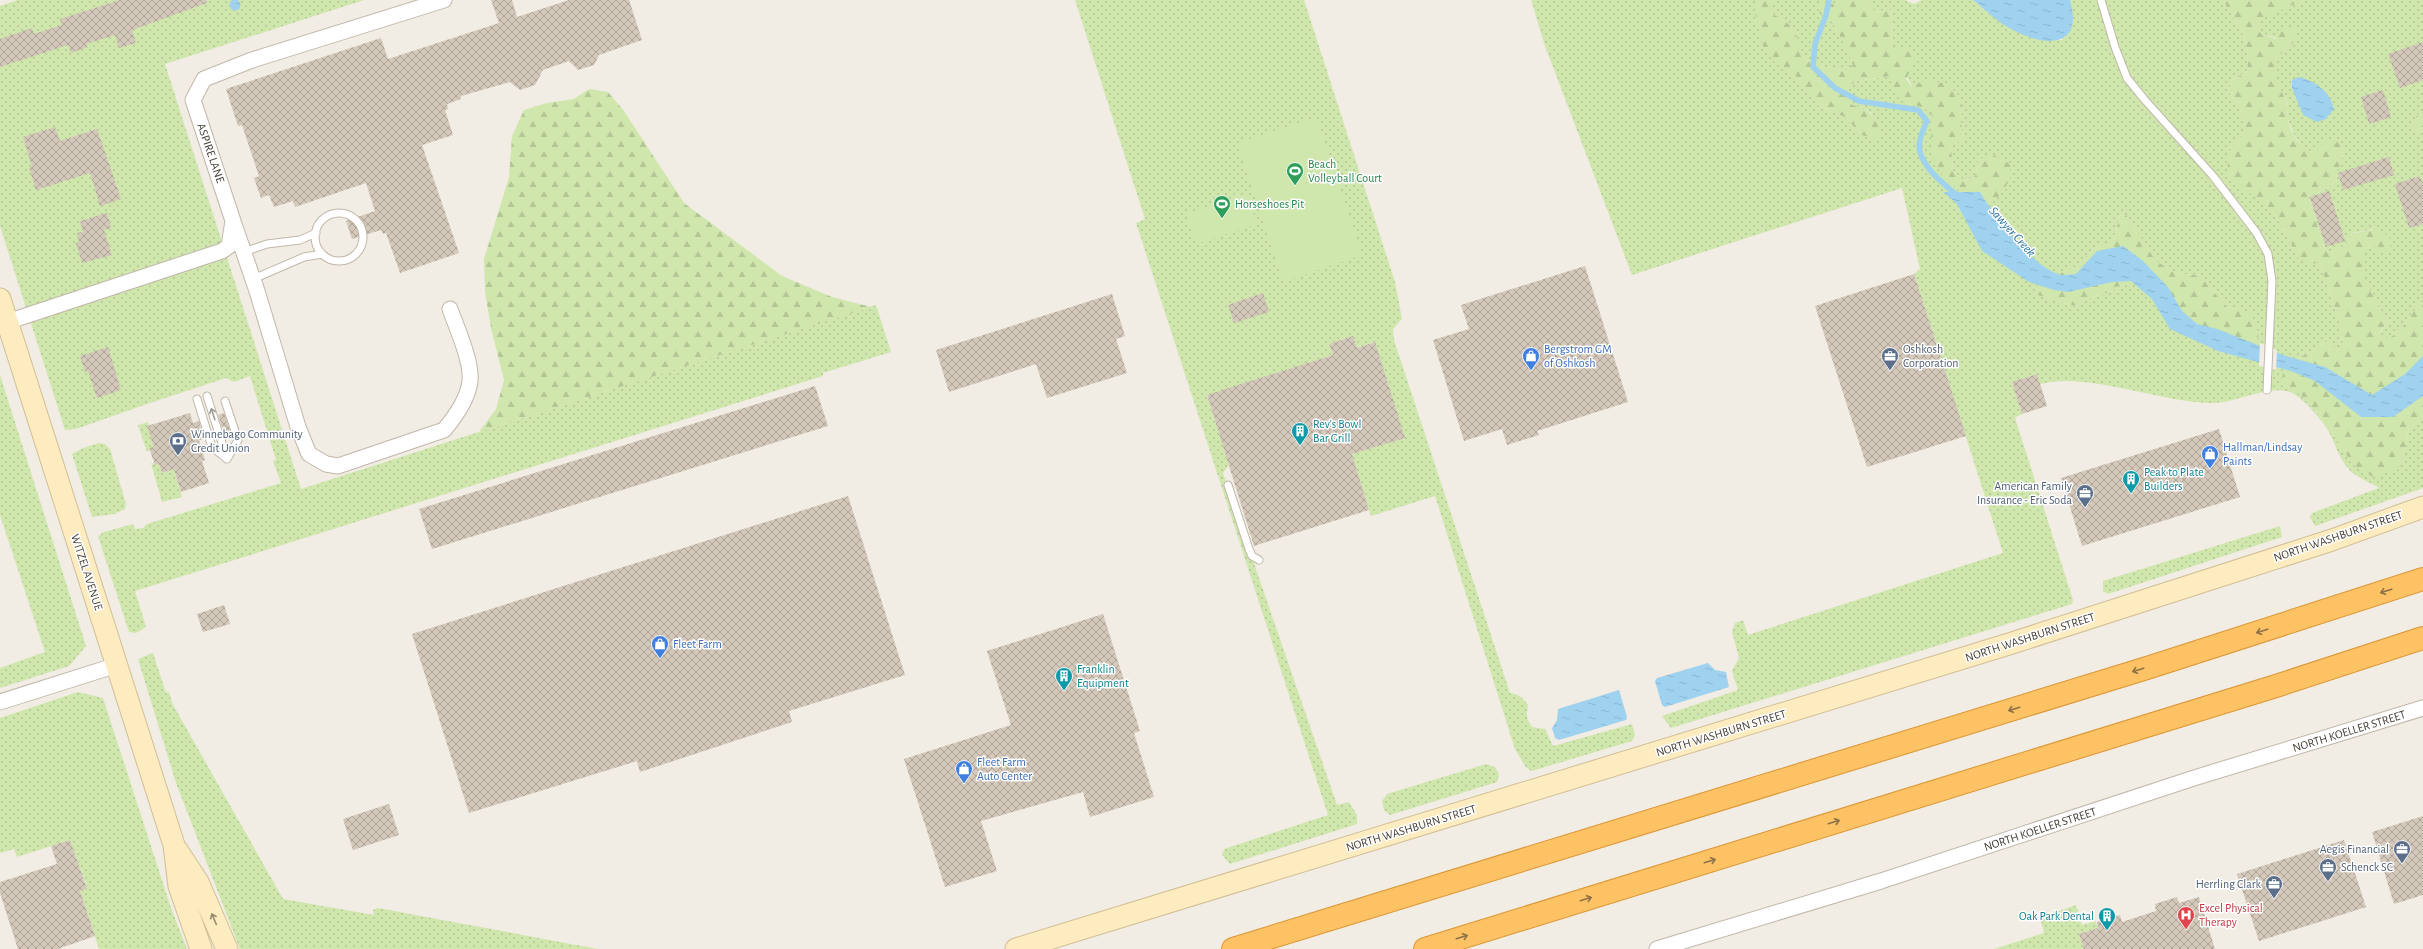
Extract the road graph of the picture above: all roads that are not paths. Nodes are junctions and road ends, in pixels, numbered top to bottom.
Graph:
1 (444, 0) edge
2 (2101, 0) edge
3 (233, 221) junction
4 (316, 233) junction
5 (244, 252) junction
6 (322, 254) junction
7 (254, 279) junction
8 (0, 299) edge
9 (450, 309) dead end
10 (7, 322) junction
11 (2267, 390) dead end
12 (207, 396) dead end
13 (196, 399) dead end
14 (225, 401) dead end
15 (227, 459) junction
16 (1228, 485) dead end
17 (2423, 507) edge
18 (1259, 560) dead end
19 (2423, 579) edge
20 (2423, 638) edge
21 (117, 665) junction
22 (0, 702) edge
23 (2423, 708) edge
24 (174, 845) junction
25 (200, 949) edge
26 (227, 949) edge
27 (1016, 949) edge
28 (1233, 949) edge
29 (1425, 949) edge
30 (1657, 949) edge

1 - 3 street, ASPIRE LANE
2 - 11 lane
3 - 5 street
3 - 10 street, ASPIRE LANE
4 - 5 lane
4 - 6 lane
4 - 6 lane
5 - 7 street
6 - 7 lane
7 - 9 street
8 - 10 street, WITZEL AVENUE
10 - 21 street, WITZEL AVENUE
15 -> 12 lane
13 - 15 lane
14 - 15 lane
16 - 18 lane
17 - 27 street, NORTH WASHBURN STREET
19 -> 28 highway
29 -> 20 highway
21 - 22 street
21 - 24 street, WITZEL AVENUE
23 - 30 street, NORTH KOELLER STREET
24 - 25 street, WITZEL AVENUE
26 -> 24 street, WITZEL AVENUE

